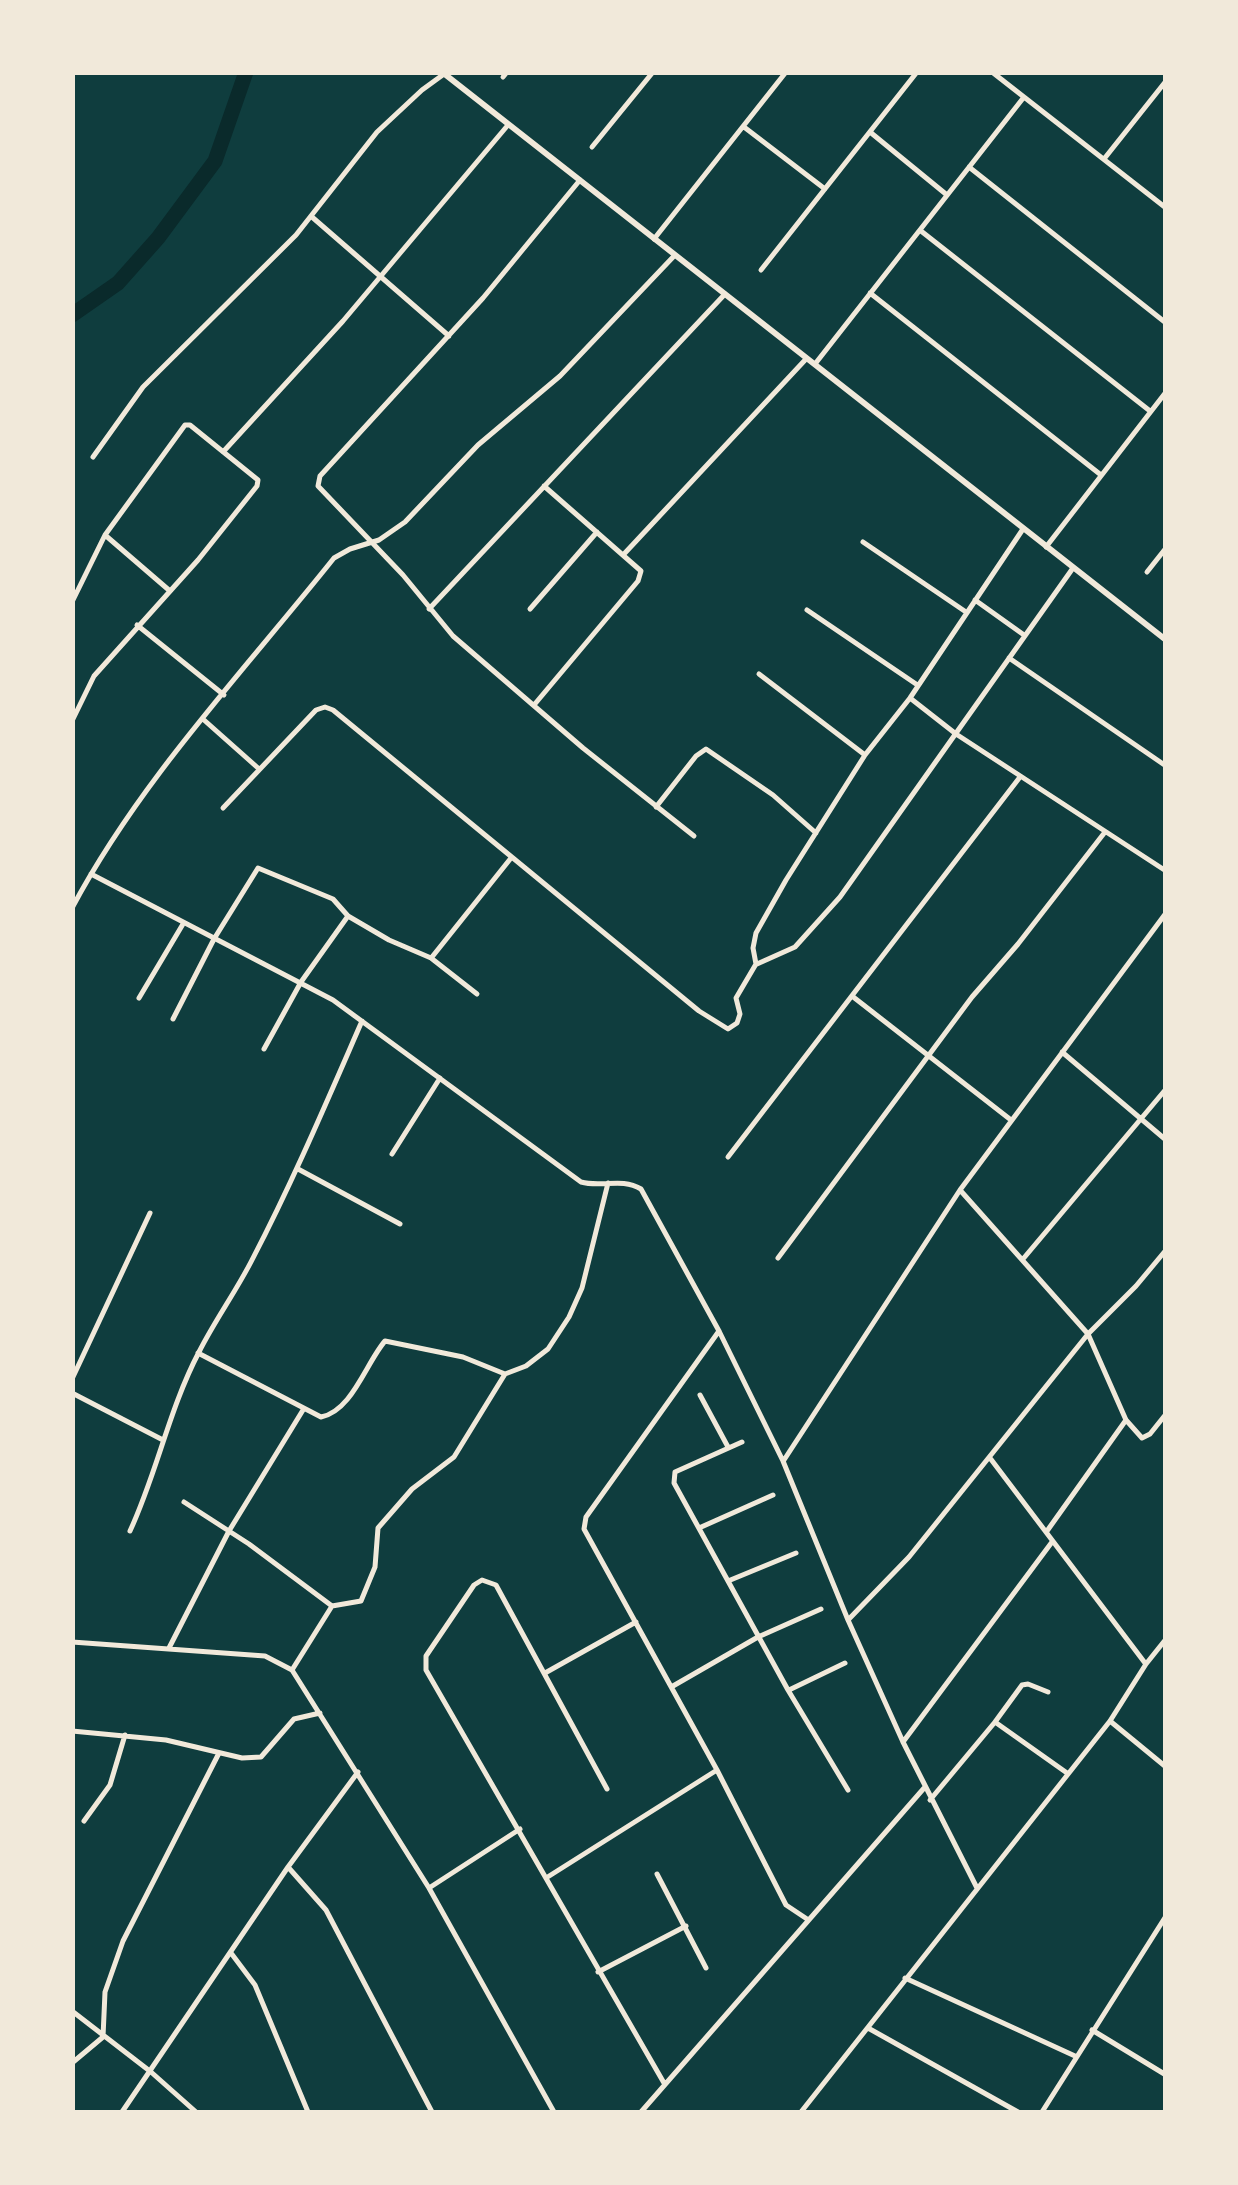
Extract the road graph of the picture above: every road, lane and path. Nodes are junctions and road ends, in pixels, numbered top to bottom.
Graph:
1 (653, 72) edge
2 (786, 72) edge
3 (917, 72) edge
4 (443, 73) edge
5 (996, 74) edge
6 (1166, 80) edge
7 (1024, 97) junction
8 (508, 125) junction
9 (744, 126) junction
10 (870, 132) junction
11 (592, 147) dead end
12 (1104, 159) junction
13 (969, 167) junction
14 (580, 180) junction
15 (825, 189) junction
16 (947, 195) junction
17 (1166, 208) edge
18 (312, 217) junction
19 (920, 230) junction
20 (654, 239) junction
21 (675, 255) junction
22 (761, 270) dead end
23 (380, 278) junction
24 (725, 294) junction
25 (870, 294) junction
26 (1166, 322) edge
27 (449, 336) junction
28 (807, 358) junction
29 (814, 364) junction
30 (1166, 392) edge
31 (1150, 411) junction
32 (223, 452) junction
33 (92, 456) dead end
34 (1100, 475) junction
35 (544, 486) junction
36 (1023, 530) junction
37 (597, 532) junction
38 (106, 535) junction
39 (863, 542) dead end
40 (373, 544) junction
41 (1046, 548) junction
42 (1166, 548) edge
43 (624, 554) junction
44 (1074, 568) junction
45 (1147, 572) dead end
46 (170, 591) junction
47 (975, 600) junction
48 (72, 602) edge
49 (429, 609) junction
50 (530, 609) dead end
51 (807, 610) dead end
52 (966, 612) junction
53 (137, 626) junction
54 (1024, 636) junction
55 (1166, 640) edge
56 (1010, 658) junction
57 (759, 674) dead end
58 (917, 685) junction
59 (224, 694) junction
60 (910, 698) junction
61 (533, 706) junction
62 (204, 720) junction
63 (72, 721) edge
64 (956, 734) junction
65 (865, 756) junction
66 (1166, 766) edge
67 (259, 769) junction
68 (1020, 777) junction
69 (656, 806) junction
70 (223, 808) dead end
71 (1105, 832) junction
72 (816, 833) junction
73 (694, 836) dead end
74 (510, 858) junction
75 (1166, 871) edge
76 (91, 874) junction
77 (72, 908) edge
78 (1166, 913) edge
79 (348, 916) junction
80 (183, 924) junction
81 (214, 939) junction
82 (431, 958) junction
83 (756, 964) junction
84 (301, 982) junction
85 (477, 994) dead end
86 (851, 996) junction
87 (139, 998) dead end
88 (174, 1019) dead end
89 (362, 1021) junction
90 (264, 1048) dead end
91 (1062, 1052) junction
92 (927, 1058) junction
93 (440, 1078) junction
94 (1166, 1089) edge
95 (1142, 1117) junction
96 (1011, 1120) junction
97 (1166, 1140) edge
98 (392, 1154) dead end
99 (728, 1157) dead end
100 (298, 1169) junction
101 (608, 1183) junction
102 (960, 1190) junction
103 (150, 1212) dead end
104 (400, 1224) dead end
105 (1166, 1250) edge
106 (778, 1258) dead end
107 (1023, 1258) junction
108 (719, 1331) junction
109 (1088, 1334) junction
110 (198, 1353) junction
111 (505, 1374) junction
112 (72, 1379) edge
113 (72, 1393) edge
114 (700, 1395) dead end
115 (303, 1410) junction
116 (1166, 1414) edge
117 (1126, 1420) junction
118 (162, 1440) junction
119 (742, 1442) dead end
120 (728, 1447) junction
121 (990, 1458) junction
122 (783, 1461) junction
123 (772, 1495) dead end
124 (184, 1502) dead end
125 (699, 1528) junction
126 (130, 1531) dead end
127 (229, 1531) junction
128 (1046, 1532) junction
129 (1052, 1542) junction
130 (796, 1553) dead end
131 (728, 1582) junction
132 (332, 1606) junction
133 (821, 1609) dead end
134 (848, 1620) junction
135 (636, 1622) junction
136 (758, 1637) junction
137 (1166, 1639) edge
138 (72, 1642) edge
139 (169, 1648) junction
140 (845, 1663) dead end
141 (1146, 1664) junction
142 (292, 1670) junction
143 (545, 1673) junction
144 (672, 1687) junction
145 (788, 1690) junction
146 (1048, 1692) dead end
147 (320, 1713) junction
148 (1110, 1721) junction
149 (995, 1722) junction
150 (72, 1731) edge
151 (125, 1736) junction
152 (903, 1742) junction
153 (218, 1755) junction
154 (1166, 1766) edge
155 (717, 1770) junction
156 (358, 1772) junction
157 (1068, 1774) junction
158 (924, 1787) junction
159 (607, 1788) dead end
160 (848, 1790) dead end
161 (930, 1800) junction
162 (84, 1821) dead end
163 (520, 1829) junction
164 (288, 1867) junction
165 (657, 1874) dead end
166 (546, 1878) junction
167 (429, 1888) junction
168 (977, 1888) junction
169 (1166, 1916) edge
170 (808, 1919) junction
171 (686, 1926) junction
172 (231, 1953) junction
173 (706, 1968) dead end
174 (598, 1972) junction
175 (906, 1978) junction
176 (72, 2010) edge
177 (867, 2028) junction
178 (1092, 2030) junction
179 (103, 2037) junction
180 (1075, 2056) junction
181 (72, 2063) edge
182 (151, 2072) junction
183 (1166, 2075) edge
184 (664, 2083) junction
185 (122, 2112) edge
186 (196, 2112) edge
187 (308, 2112) edge
188 (432, 2112) edge
189 (554, 2112) edge
190 (641, 2112) edge
191 (801, 2112) edge
192 (1018, 2112) edge
193 (1042, 2112) edge

1 - 11 street
2 - 9 street
3 - 10 street
4 - 8 main road
4 - 18 street
5 - 7 street
6 - 12 street
7 - 12 street
7 - 13 street
8 - 14 main road
8 - 23 street
9 - 15 street
9 - 20 street
10 - 15 street
10 - 16 street
12 - 17 street
13 - 16 street
13 - 26 street
14 - 20 main road
14 - 27 street
15 - 22 street
16 - 19 street
18 - 23 street
18 - 33 street
19 - 25 street
19 - 31 street
20 - 21 main road
21 - 24 main road
21 - 40 street
23 - 27 street
23 - 32 street
24 - 28 main road
24 - 35 street
25 - 29 street
25 - 34 street
27 - 40 street
28 - 29 main road
28 - 43 street
29 - 36 main road
30 - 31 street
31 - 34 street
32 - 38 street
32 - 46 street
34 - 41 street
35 - 37 street
35 - 49 street
36 - 41 main road
36 - 47 street
37 - 43 street
37 - 50 street
38 - 46 street
38 - 48 street
39 - 52 street
40 - 49 street
40 - 59 street
41 - 44 main road
42 - 45 street
43 - 61 street
44 - 54 street
44 - 55 main road
46 - 53 street
47 - 52 street
47 - 54 street
49 - 61 street
51 - 58 street
52 - 58 street
53 - 59 street
53 - 63 street
54 - 56 street
56 - 64 street
56 - 66 street
57 - 65 street
58 - 60 street
59 - 62 street
60 - 64 street
60 - 65 street
61 - 69 street
62 - 67 street
62 - 76 street
64 - 68 street
64 - 83 street
65 - 72 street
67 - 70 street
67 - 74 street
68 - 71 street
68 - 86 street
69 - 72 street
69 - 73 street
71 - 75 street
71 - 92 street
72 - 83 street
74 - 82 street
74 - 83 street
76 - 77 street
76 - 80 street
78 - 91 street
79 - 81 street
79 - 82 street
79 - 84 street
80 - 81 street
80 - 87 street
81 - 84 street
81 - 88 street
82 - 85 street
84 - 89 street
84 - 90 street
86 - 92 street
86 - 99 street
89 - 93 street
89 - 100 street
91 - 95 street
91 - 96 street
92 - 96 street
92 - 106 street
93 - 98 street
93 - 101 street
94 - 95 street
95 - 97 street
95 - 107 street
96 - 102 street
100 - 104 street
100 - 110 street
101 - 108 street
101 - 111 street
102 - 107 street
102 - 122 street
103 - 112 street
105 - 109 street
107 - 109 street
108 - 122 street
108 - 135 street
109 - 117 street
109 - 121 street
110 - 115 street
110 - 118 street
111 - 115 street
111 - 132 street
113 - 118 street
114 - 120 street
115 - 127 street
116 - 117 street
117 - 128 street
118 - 126 street
119 - 120 street
120 - 125 street
121 - 128 street
121 - 134 street
122 - 134 street
123 - 125 street
124 - 127 street
125 - 131 street
127 - 132 street
127 - 139 street
128 - 129 street
129 - 141 street
129 - 152 street
130 - 131 street
131 - 136 street
132 - 142 street
133 - 136 street
134 - 152 street
135 - 143 street
135 - 144 street
136 - 144 street
136 - 145 street
137 - 141 street
138 - 139 street
139 - 142 street
140 - 145 street
141 - 148 street
142 - 147 street
143 - 159 street
143 - 163 street
144 - 155 street
145 - 160 street
146 - 149 street
147 - 153 street
147 - 156 street
148 - 154 street
148 - 157 street
149 - 157 street
149 - 161 street
150 - 151 street
151 - 153 street
151 - 162 street
152 - 158 street
153 - 179 street
155 - 166 street
155 - 170 street
156 - 164 street
156 - 167 street
157 - 168 street
158 - 161 street
158 - 170 street
161 - 168 street
163 - 166 street
163 - 167 street
164 - 172 street
164 - 188 street
165 - 171 street
166 - 174 street
167 - 189 street
168 - 175 street
169 - 178 street
170 - 184 street
171 - 173 street
171 - 174 street
172 - 182 street
172 - 187 street
174 - 184 street
175 - 177 street
175 - 180 street
176 - 179 street
177 - 191 street
177 - 192 street
178 - 180 street
178 - 183 street
179 - 181 street
179 - 182 street
180 - 193 street
182 - 185 street
182 - 186 street
184 - 190 street

